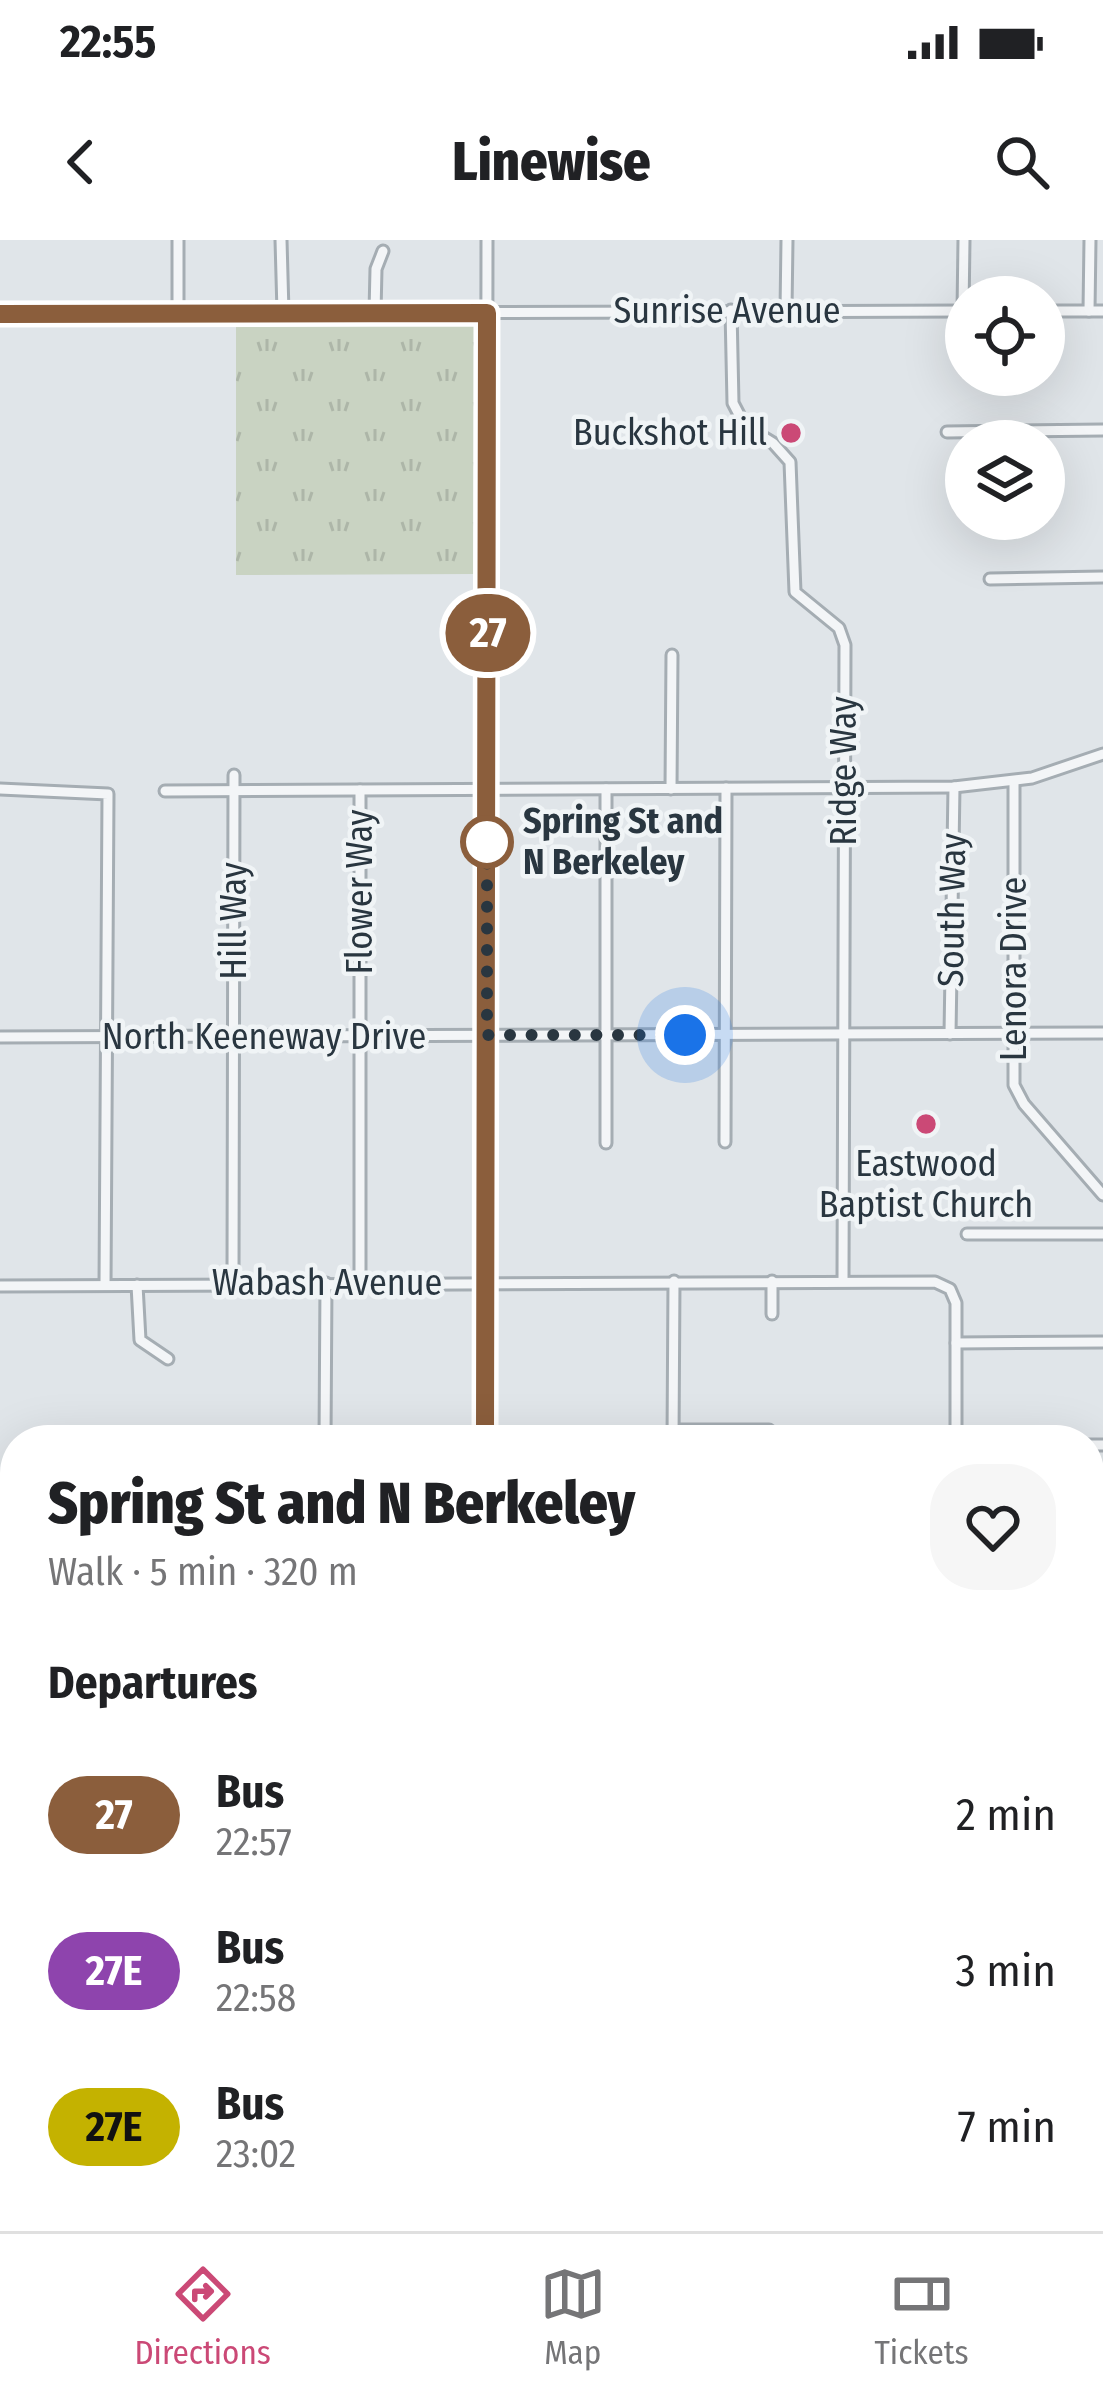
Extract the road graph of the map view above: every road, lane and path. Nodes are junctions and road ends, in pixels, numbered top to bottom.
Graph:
1 (178, 240) edge
2 (281, 240) edge
3 (487, 240) edge
4 (787, 240) edge
5 (964, 240) edge
6 (1090, 240) edge
7 (383, 251) dead end
8 (965, 276) edge
9 (731, 310) junction
10 (786, 310) junction
11 (945, 311) edge
12 (1065, 311) edge
13 (1089, 311) junction
14 (1103, 311) edge
15 (283, 312) junction
16 (375, 312) junction
17 (178, 313) junction
18 (487, 313) junction
19 (0, 314) edge
20 (1065, 430) edge
21 (1103, 430) edge
22 (1103, 577) edge
23 (990, 579) dead end
24 (672, 655) dead end
25 (1103, 754) edge
26 (234, 775) dead end
27 (1015, 782) junction
28 (954, 787) junction
29 (726, 788) junction
30 (844, 788) junction
31 (0, 789) edge
32 (606, 789) junction
33 (671, 789) junction
34 (360, 790) junction
35 (488, 790) junction
36 (166, 791) dead end
37 (234, 791) junction
38 (1103, 1033) edge
39 (725, 1034) junction
40 (843, 1034) junction
41 (950, 1034) junction
42 (1015, 1034) junction
43 (487, 1035) junction
44 (605, 1035) junction
45 (360, 1036) junction
46 (0, 1037) edge
47 (233, 1037) junction
48 (106, 1038) junction
49 (725, 1142) dead end
50 (606, 1143) dead end
51 (1103, 1195) edge
52 (967, 1234) dead end
53 (1103, 1234) edge
54 (843, 1280) junction
55 (674, 1281) junction
56 (772, 1281) junction
57 (326, 1282) junction
58 (359, 1282) junction
59 (486, 1282) junction
60 (233, 1283) junction
61 (105, 1285) junction
62 (137, 1285) junction
63 (0, 1286) edge
64 (772, 1314) dead end
65 (956, 1342) junction
66 (1103, 1342) edge
67 (168, 1359) dead end
68 (326, 1425) edge
69 (485, 1425) edge
70 (673, 1425) edge
71 (956, 1425) edge

1 - 17 street
2 - 15 street
3 - 18 street
4 - 10 street
5 - 8 street
6 - 13 street
7 - 16 street
9 - 10 street, Sunrise Avenue
9 - 18 street, Sunrise Avenue
9 - 30 street, Ridge Way
10 - 11 street, Sunrise Avenue
12 - 13 street
13 - 14 street
15 - 16 street, Sunrise Avenue
15 - 17 street, Sunrise Avenue
16 - 18 street, Sunrise Avenue
17 - 19 street, Sunrise Avenue
18 - 35 street
20 - 21 street
22 - 23 street
24 - 33 street
25 - 27 street
26 - 37 street, Hill Way
27 - 28 street
27 - 42 street, Lenora Drive
28 - 30 street
28 - 41 street, South Way
29 - 30 street
29 - 33 street
29 - 39 street
30 - 40 street, Ridge Way
31 - 48 street
32 - 33 street
32 - 35 street
32 - 44 street
34 - 35 street
34 - 37 street
34 - 45 street, Flower Way
35 - 43 street
36 - 37 street
37 - 47 street, Hill Way
38 - 42 street, North Keeneway Drive
39 - 40 street, North Keeneway Drive
39 - 44 street, North Keeneway Drive
39 - 49 street
40 - 41 street, North Keeneway Drive
40 - 54 street, Ridge Way
41 - 42 street, North Keeneway Drive
42 - 51 street, Lenora Drive
43 - 44 street, North Keeneway Drive
43 - 45 street, North Keeneway Drive
43 - 59 street
44 - 50 street
45 - 47 street, North Keeneway Drive
45 - 58 street, Flower Way
46 - 48 street, North Keeneway Drive
47 - 48 street, North Keeneway Drive
47 - 60 street, Hill Way
48 - 61 street
52 - 53 street
54 - 56 street, Wabash Avenue
54 - 65 street, Wabash Avenue
55 - 56 street, Wabash Avenue
55 - 59 street, Wabash Avenue
55 - 70 street
56 - 64 street
57 - 58 street, Wabash Avenue
57 - 60 street, Wabash Avenue
57 - 68 street
58 - 59 street, Wabash Avenue
59 - 69 street
60 - 62 street, Wabash Avenue
61 - 62 street, Wabash Avenue
61 - 63 street, Wabash Avenue
62 - 67 street
65 - 66 street
65 - 71 street

